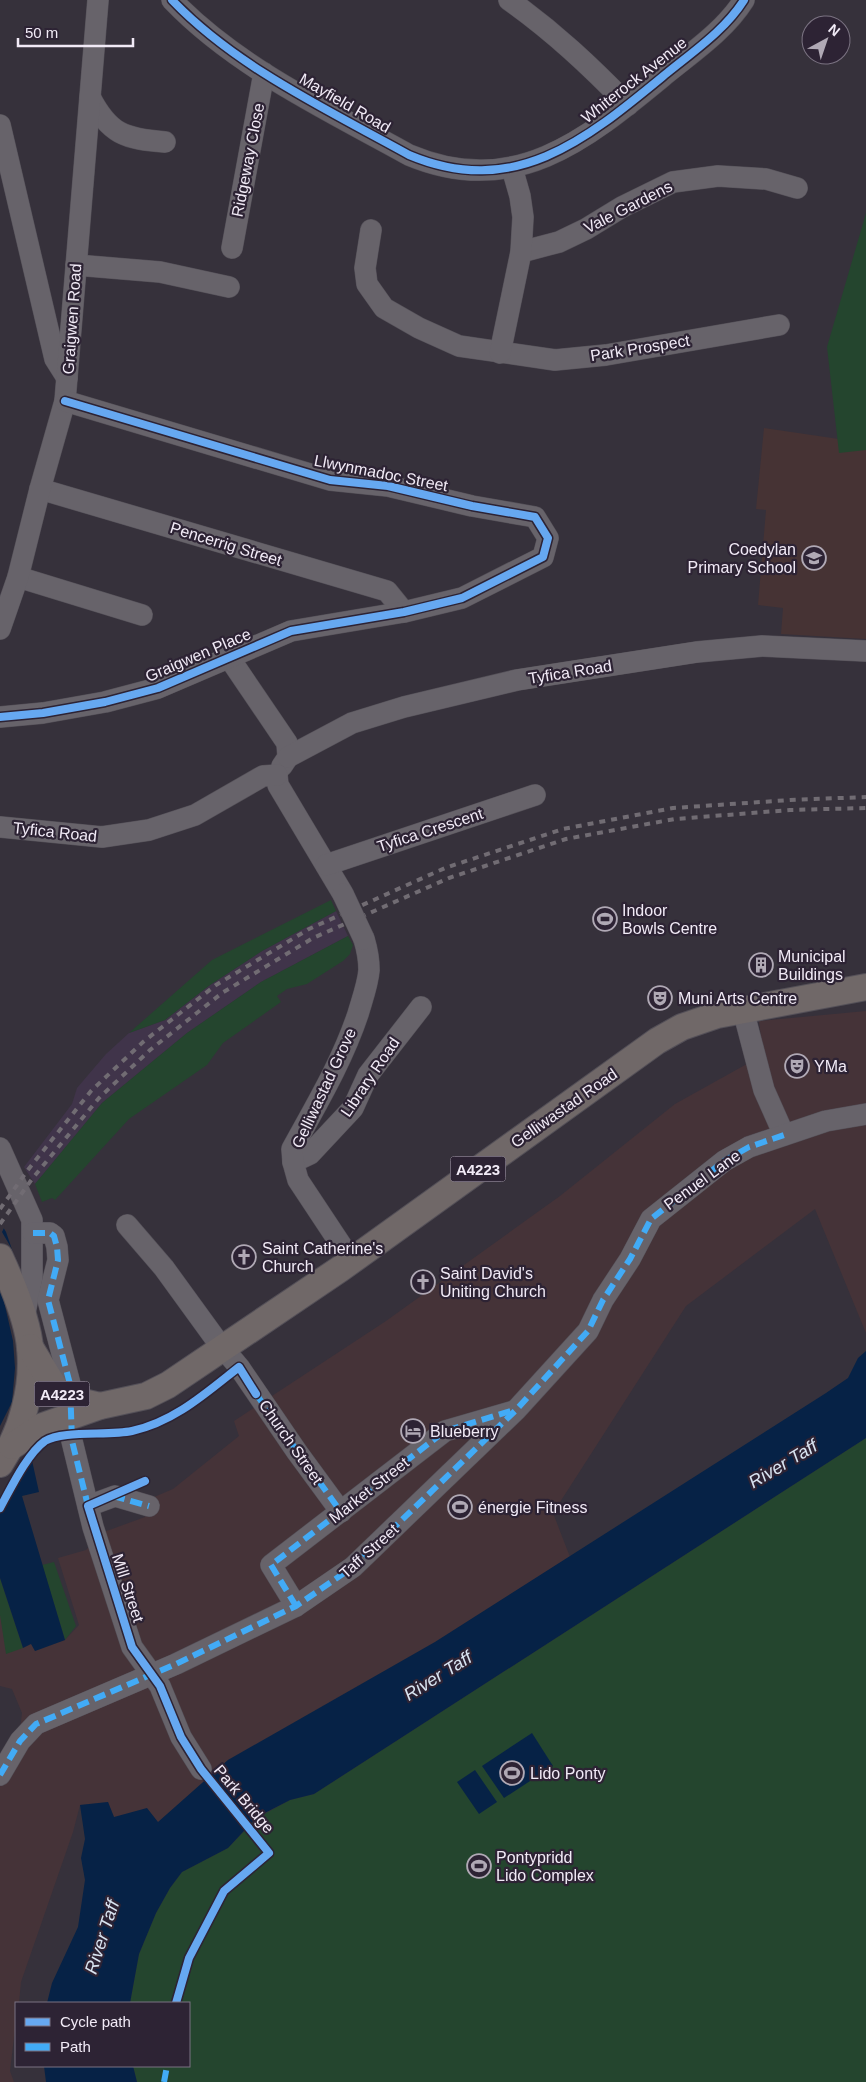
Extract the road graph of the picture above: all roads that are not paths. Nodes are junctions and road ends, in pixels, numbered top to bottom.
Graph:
1 (98, 0) edge
2 (172, 0) edge
3 (510, 0) edge
4 (744, 0) edge
5 (264, 73) junction
6 (90, 97) junction
7 (628, 105) junction
8 (0, 124) edge
9 (165, 142) dead end
10 (520, 165) junction
11 (797, 188) dead end
12 (371, 230) dead end
13 (232, 248) dead end
14 (521, 252) junction
15 (76, 265) junction
16 (229, 287) dead end
17 (779, 325) dead end
18 (500, 352) junction
19 (67, 379) junction
20 (65, 401) junction
21 (40, 489) junction
22 (18, 577) junction
23 (404, 612) junction
24 (142, 615) dead end
25 (0, 629) edge
26 (864, 654) edge
27 (228, 656) junction
28 (0, 717) edge
29 (288, 757) junction
30 (277, 775) junction
31 (535, 796) dead end
32 (0, 827) edge
33 (326, 865) junction
34 (866, 987) edge
35 (421, 1007) dead end
36 (743, 1010) junction
37 (866, 1114) edge
38 (784, 1135) junction
39 (0, 1148) edge
40 (293, 1162) junction
41 (651, 1219) joint
42 (127, 1225) dead end
43 (32, 1233) junction
44 (0, 1257) edge
45 (351, 1260) junction
46 (26, 1309) junction
47 (222, 1348) junction
48 (35, 1354) junction
49 (70, 1390) dead end
50 (100, 1406) junction
51 (516, 1410) junction
52 (72, 1441) dead end
53 (13, 1449) edge
54 (88, 1506) junction
55 (149, 1506) dead end
56 (341, 1512) junction
57 (296, 1606) junction
58 (151, 1674) junction
59 (201, 1769) dead end
60 (0, 1775) edge

1 - 6 street, Graigwen Road
2 - 5 street, Mayfield Road
3 - 7 street
4 - 7 street, Whiterock Avenue
5 - 10 street, Mayfield Road
5 - 13 street, Ridgeway Close
6 - 9 street
6 - 15 street, Graigwen Road
7 - 10 street, Whiterock Avenue
8 - 19 street
10 - 14 street
11 - 14 street, Vale Gardens
12 - 18 street, Park Prospect
14 - 18 street
15 - 16 street
15 - 19 street, Graigwen Road
17 - 18 street, Park Prospect
19 - 20 street, Graigwen Road
20 - 21 street, Graigwen Road
20 - 23 street, Llwynmadoc Street
21 - 22 street, Graigwen Road
21 - 23 street, Pencerrig Street
22 - 24 street
22 - 25 street, Graigwen Road
23 - 27 street, Graigwen Place
26 - 29 street, Tyfica Road
27 - 28 street, Graigwen Place
27 - 29 street
29 - 30 street
30 - 32 street, Tyfica Road
30 - 33 street, Gelliwastad Grove
31 - 33 street, Tyfica Crescent
33 - 40 street, Gelliwastad Grove, bridge
34 - 36 main road, A4223
35 - 40 street, Library Road
36 - 38 street
36 - 45 main road, Gelliwastad Road / A4223
37 - 38 street
38 - 41 street, Penuel Lane
39 - 43 street
40 - 45 street, Gelliwastad Grove
41 - 51 street, Taff Street
42 - 47 street, Church Street
43 - 46 street
43 - 49 street
44 - 46 main road
45 - 47 main road, Gelliwastad Road / A4223
46 - 48 main road
47 - 50 main road, A4223
47 - 56 street, Church Street
48 - 50 main road, A4223
48 - 53 main road
50 - 53 main road, A4223
51 - 56 street, Market Street
51 - 57 street, Taff Street
52 - 54 street, Mill Street
54 - 55 street
54 - 58 street, Mill Street
56 - 57 street, Market Street
57 - 58 street, Taff Street
58 - 59 street, Mill Street
58 - 60 street, Taff Street

